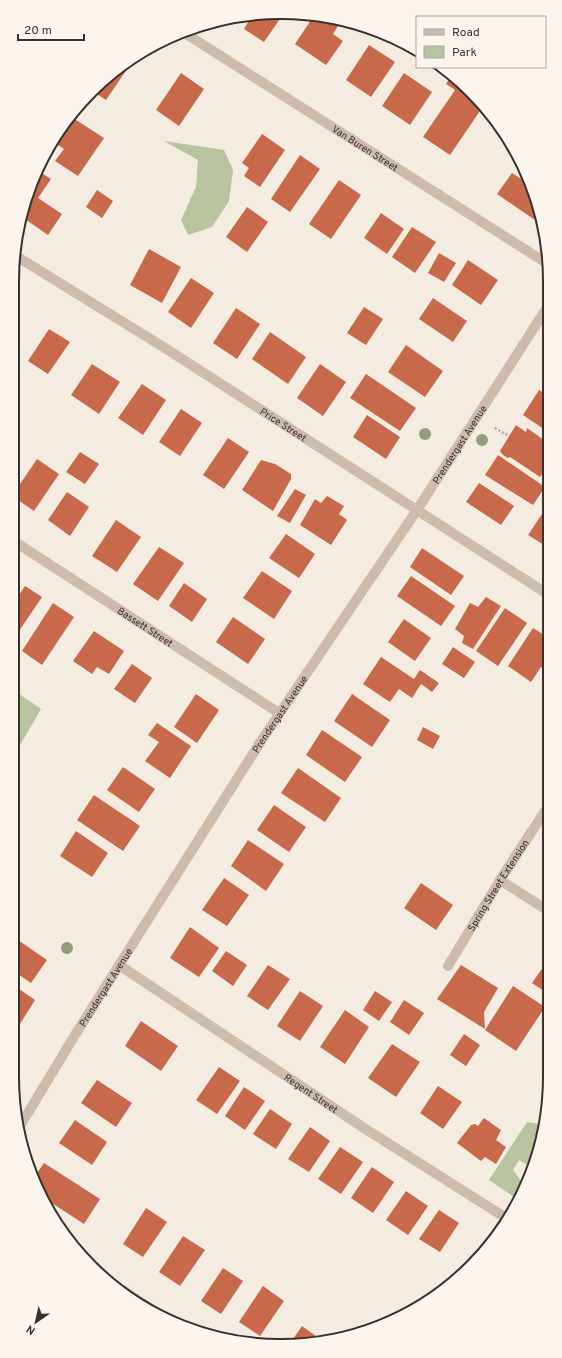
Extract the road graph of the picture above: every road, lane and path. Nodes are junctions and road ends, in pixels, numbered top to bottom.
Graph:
1 (190, 36) edge
2 (20, 259) edge
3 (542, 260) edge
4 (543, 314) edge
5 (495, 428) dead end
6 (509, 436) dead end
7 (417, 510) junction
8 (19, 545) edge
9 (543, 591) edge
10 (279, 713) junction
11 (543, 814) edge
12 (500, 880) junction
13 (543, 908) edge
14 (119, 965) junction
15 (448, 966) dead end
16 (23, 1121) edge
17 (503, 1216) edge

1 - 3 street, Van Buren Street
2 - 7 street, Price Street
4 - 7 street, Prendergast Avenue
5 - 6 path
7 - 9 street, Price Street
7 - 10 street, Prendergast Avenue
8 - 10 street, Bassett Street
10 - 14 street, Prendergast Avenue
11 - 12 street, Spring Street Extension
12 - 13 street
12 - 15 street, Spring Street Extension
14 - 16 street, Prendergast Avenue
14 - 17 street, Regent Street

